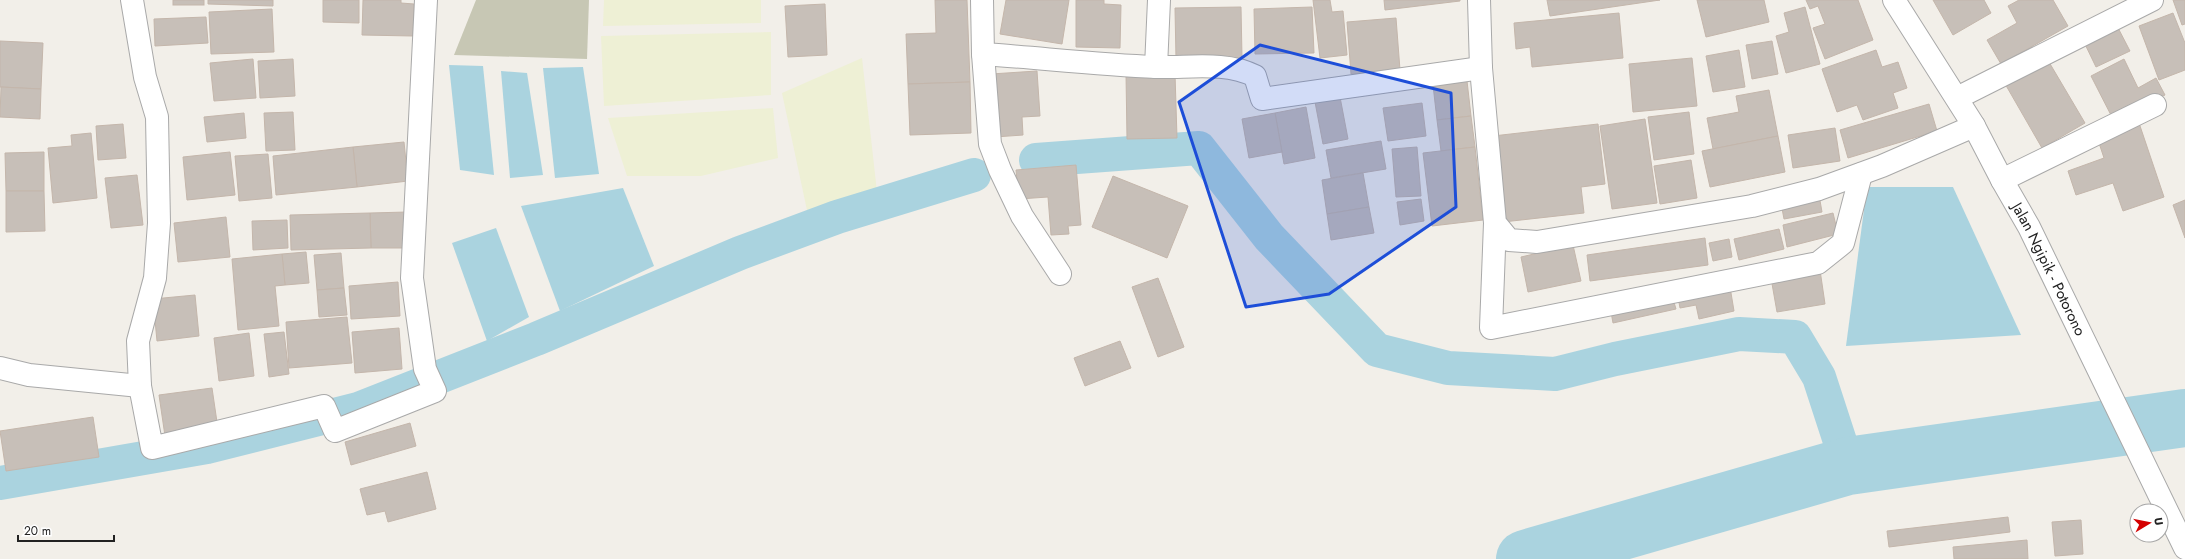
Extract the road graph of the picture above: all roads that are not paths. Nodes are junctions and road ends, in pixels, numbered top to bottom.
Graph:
1 (132, 0) edge
2 (426, 0) edge
3 (982, 0) edge
4 (1159, 0) edge
5 (1479, 0) edge
6 (1894, 0) edge
7 (2152, 0) edge
8 (984, 54) junction
9 (1156, 67) junction
10 (1481, 68) junction
11 (1957, 98) junction
12 (2155, 105) dead end
13 (1974, 126) junction
14 (1861, 174) junction
15 (2002, 180) junction
16 (1495, 223) junction
17 (1060, 274) dead end
18 (0, 368) edge
19 (140, 386) junction
20 (2185, 548) edge

1 - 19 street
2 - 19 street
3 - 8 street
4 - 9 street
5 - 10 street
6 - 11 street, Jalan Ngipik - Potorono
7 - 11 street
8 - 9 street
8 - 17 street
9 - 10 street
10 - 16 street
11 - 13 street, Jalan Ngipik - Potorono
12 - 15 street
13 - 14 street
13 - 15 street, Jalan Ngipik - Potorono
14 - 16 street
14 - 16 street
15 - 20 street, Jalan Ngipik - Potorono
18 - 19 street

